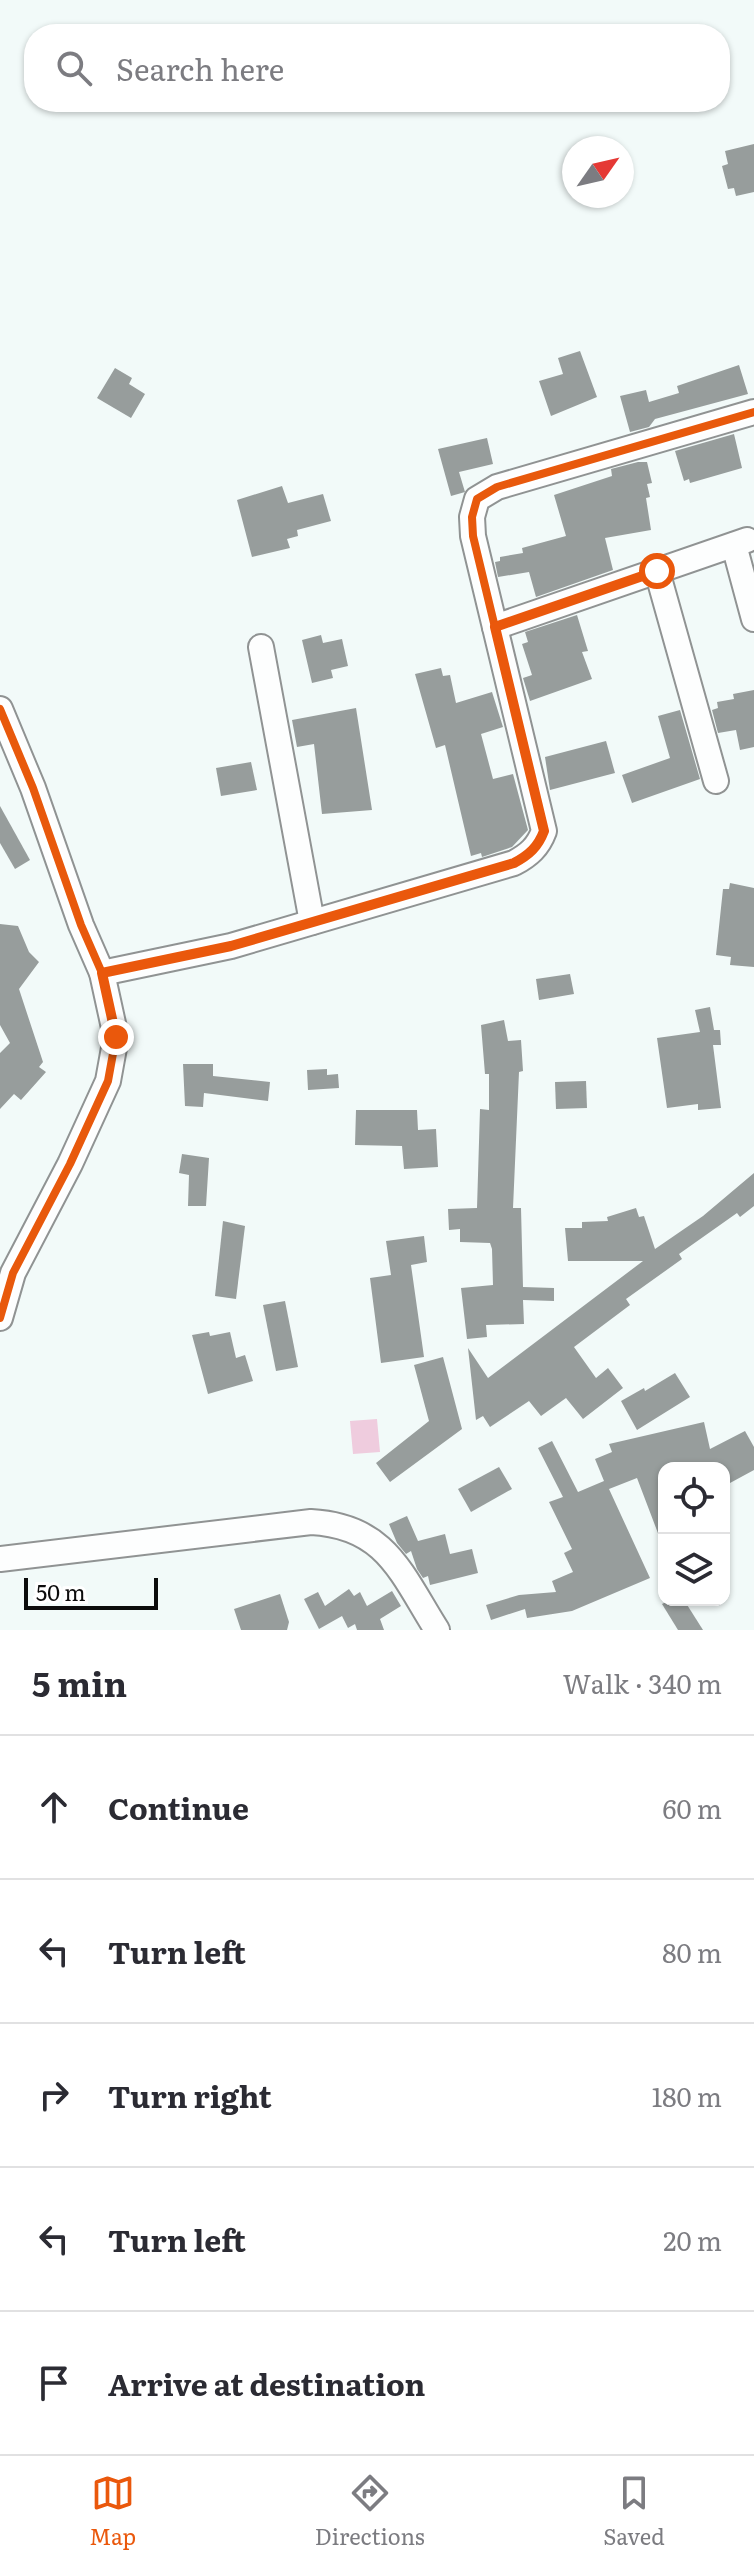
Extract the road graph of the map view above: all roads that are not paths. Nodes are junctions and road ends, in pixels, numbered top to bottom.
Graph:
1 (754, 412) edge
2 (657, 571) junction
3 (754, 619) edge
4 (495, 627) junction
5 (261, 647) dead end
6 (0, 709) edge
7 (716, 781) dead end
8 (312, 922) junction
9 (102, 973) junction
10 (0, 1318) edge
11 (0, 1559) edge
12 (437, 1630) edge

1 - 4 street
2 - 3 street
2 - 4 street
2 - 7 street
4 - 8 street
5 - 8 street
6 - 9 street
8 - 9 street
9 - 10 street
11 - 12 street

